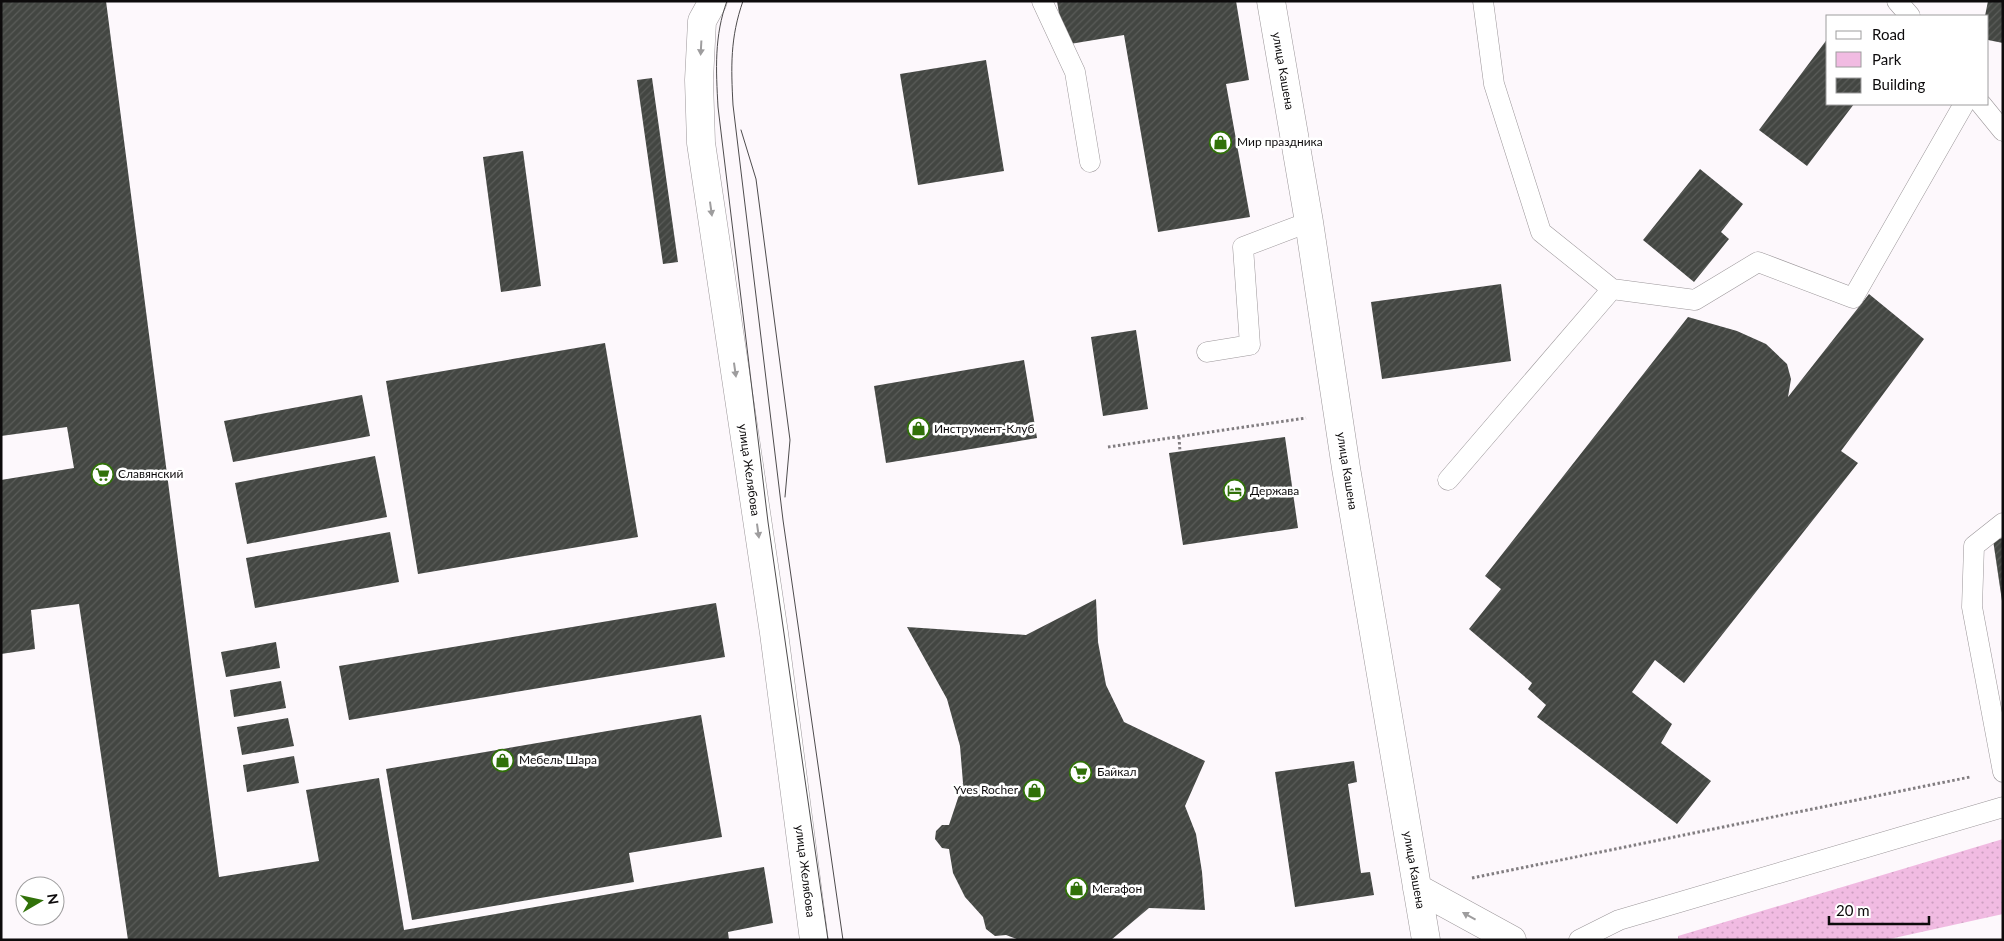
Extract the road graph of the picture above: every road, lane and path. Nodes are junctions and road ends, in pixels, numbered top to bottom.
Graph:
1 (712, 1) edge
2 (1042, 1) edge
3 (1271, 1) edge
4 (1483, 1) edge
5 (1898, 1) edge
6 (1909, 15) edge
7 (1963, 105) edge
8 (1982, 105) edge
9 (2003, 131) edge
10 (1090, 162) dead end
11 (1309, 222) junction
12 (1612, 289) junction
13 (1207, 352) dead end
14 (1306, 418) dead end
15 (1180, 437) junction
16 (1108, 447) dead end
17 (1180, 452) dead end
18 (1448, 480) dead end
19 (2003, 524) edge
20 (2003, 772) edge
21 (1970, 777) dead end
22 (2003, 807) edge
23 (1472, 878) dead end
24 (1417, 888) junction
25 (814, 940) edge
26 (1426, 940) edge
27 (1512, 940) edge
28 (1579, 940) edge

1 -> 25 main road, улица Желябова
2 - 10 lane
3 - 11 main road, улица Кашена
4 - 12 lane
5 - 6 lane
7 - 12 lane
8 - 9 lane
11 - 13 lane
11 - 24 main road, улица Кашена
12 - 18 lane
14 - 15 path
15 - 16 path
15 - 17 path
19 - 20 lane
21 - 23 path
22 - 28 lane
24 - 26 main road, улица Кашена
27 -> 24 main road

